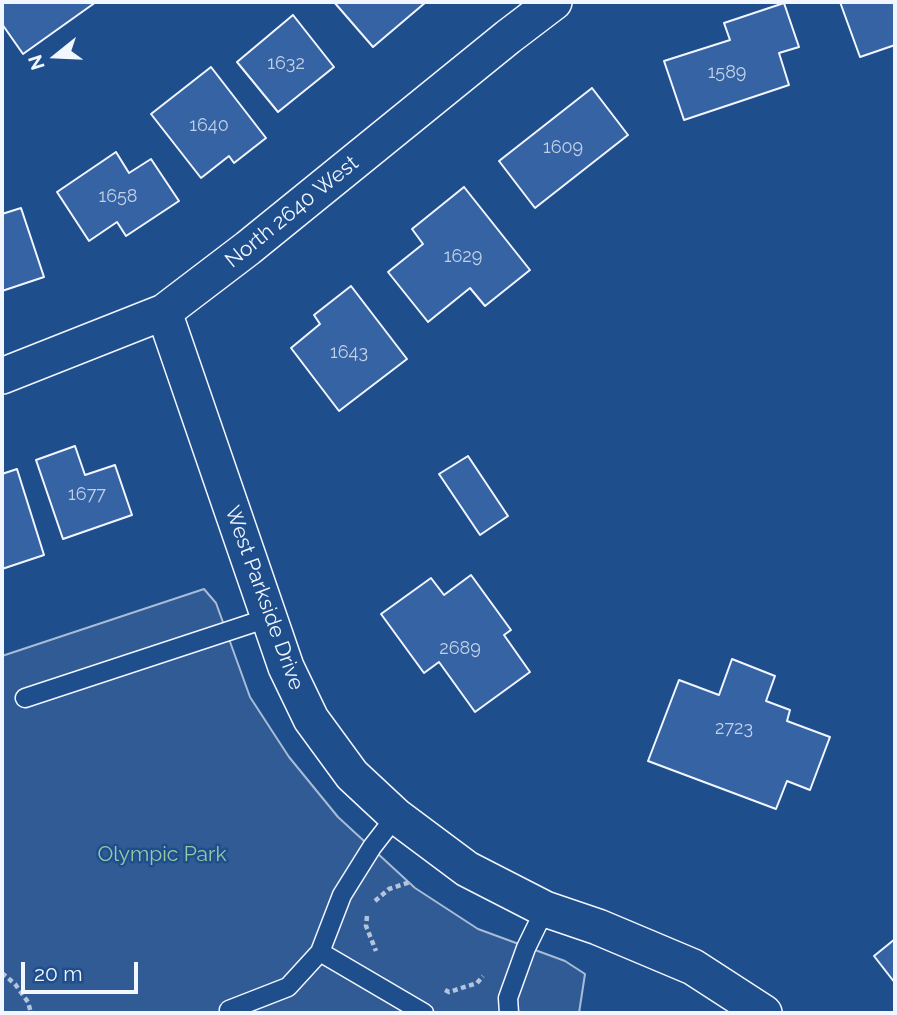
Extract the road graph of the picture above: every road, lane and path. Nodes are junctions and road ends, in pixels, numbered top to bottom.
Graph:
1 (554, 2) edge
2 (164, 313) junction
3 (2, 376) edge
4 (268, 618) junction
5 (25, 698) dead end
6 (396, 817) junction
7 (410, 882) dead end
8 (545, 909) junction
9 (320, 952) junction
10 (388, 958) dead end
11 (486, 972) dead end
12 (2, 974) edge
13 (437, 985) dead end
14 (229, 1010) dead end
15 (31, 1013) edge
16 (424, 1013) edge
17 (509, 1013) edge
18 (764, 1013) edge

1 - 2 street, North 2640 West
2 - 3 street, North 2640 West
2 - 4 street, West Parkside Drive
4 - 5 lane
4 - 6 street, West Parkside Drive
6 - 8 street, West Parkside Drive
6 - 9 lane
7 - 10 path
8 - 17 lane
8 - 18 street, West Parkside Drive
9 - 14 lane
9 - 16 lane
11 - 13 path
12 - 15 path

